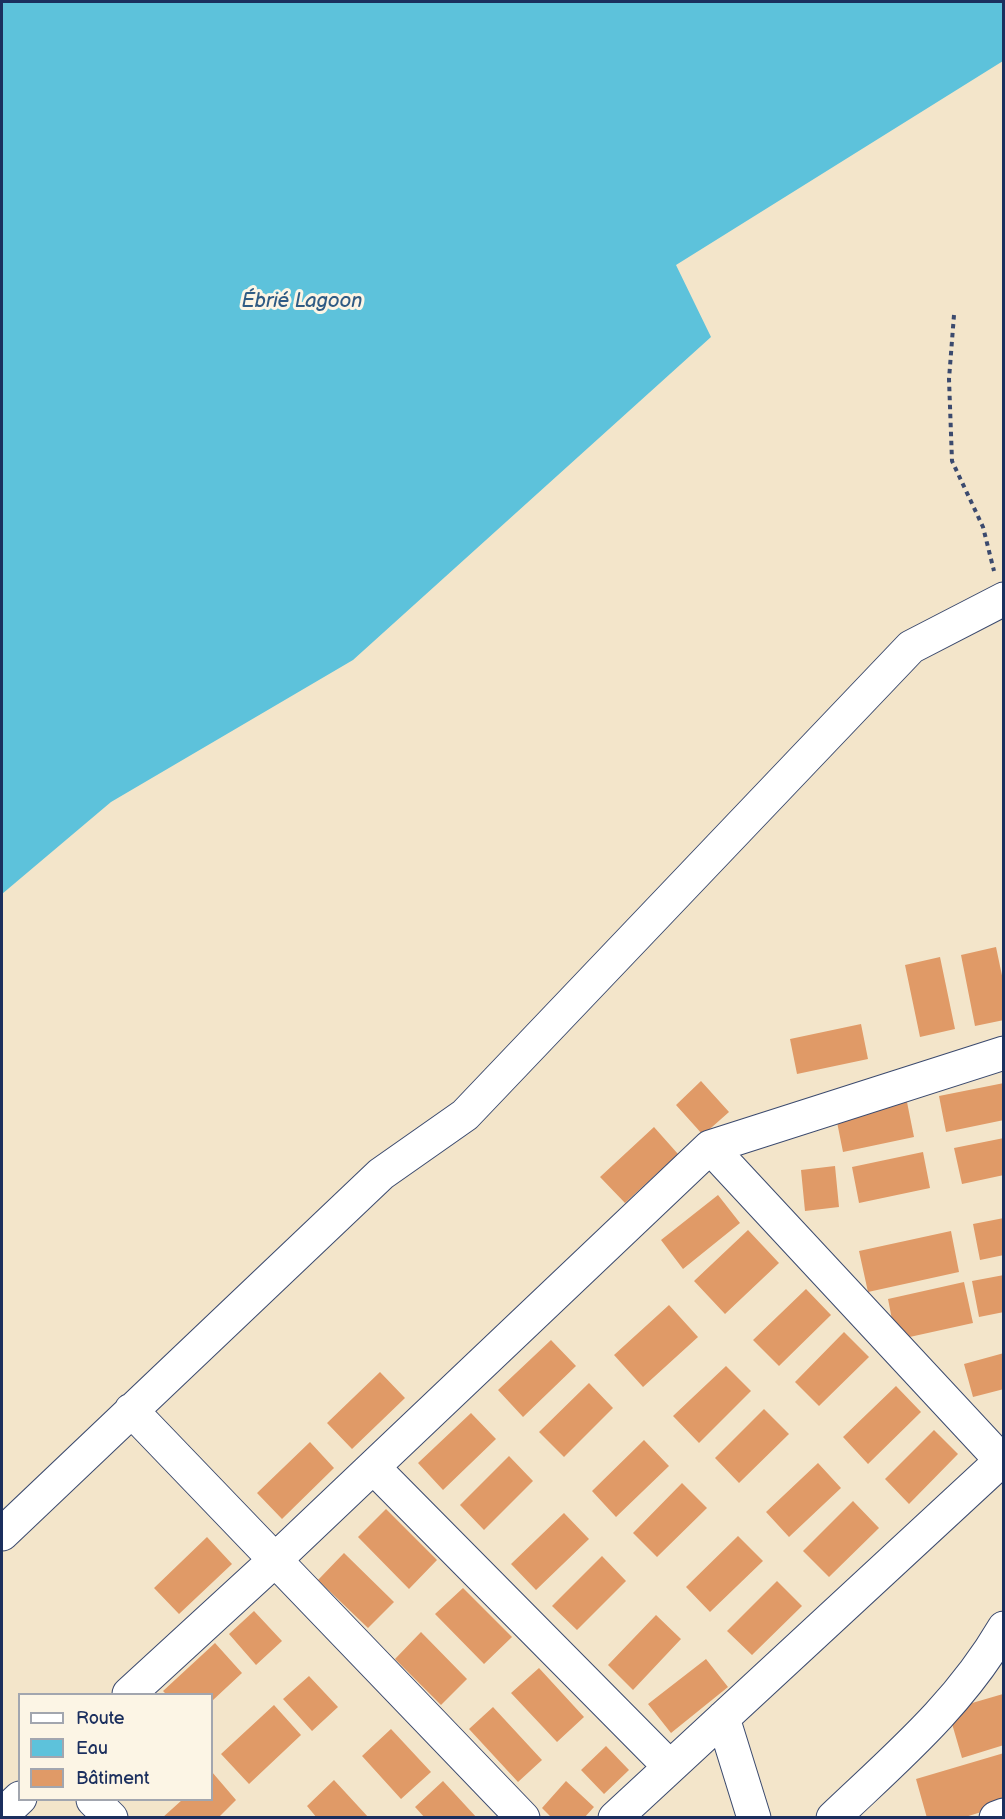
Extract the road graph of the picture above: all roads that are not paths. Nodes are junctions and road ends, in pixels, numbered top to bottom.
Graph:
1 (1002, 600) edge
2 (1004, 1053) edge
3 (710, 1147) junction
4 (132, 1410) junction
5 (1002, 1459) edge
6 (373, 1467) junction
7 (2, 1534) edge
8 (274, 1560) junction
9 (1004, 1628) edge
10 (131, 1693) edge
11 (723, 1718) junction
12 (670, 1767) junction
13 (18, 1800) edge
14 (94, 1801) edge
15 (2, 1815) edge
16 (1004, 1815) edge
17 (111, 1818) edge
18 (523, 1818) edge
19 (615, 1818) edge
20 (754, 1818) edge
21 (833, 1818) edge
22 (996, 1818) edge

1 - 4 street
2 - 3 street
3 - 5 street
3 - 6 street
4 - 7 street
4 - 8 street
5 - 11 street
6 - 8 street
6 - 12 street
8 - 10 street
8 - 18 street
9 - 21 street
11 - 12 street
11 - 20 street
12 - 19 street
13 - 15 street
14 - 17 street
16 - 22 street

